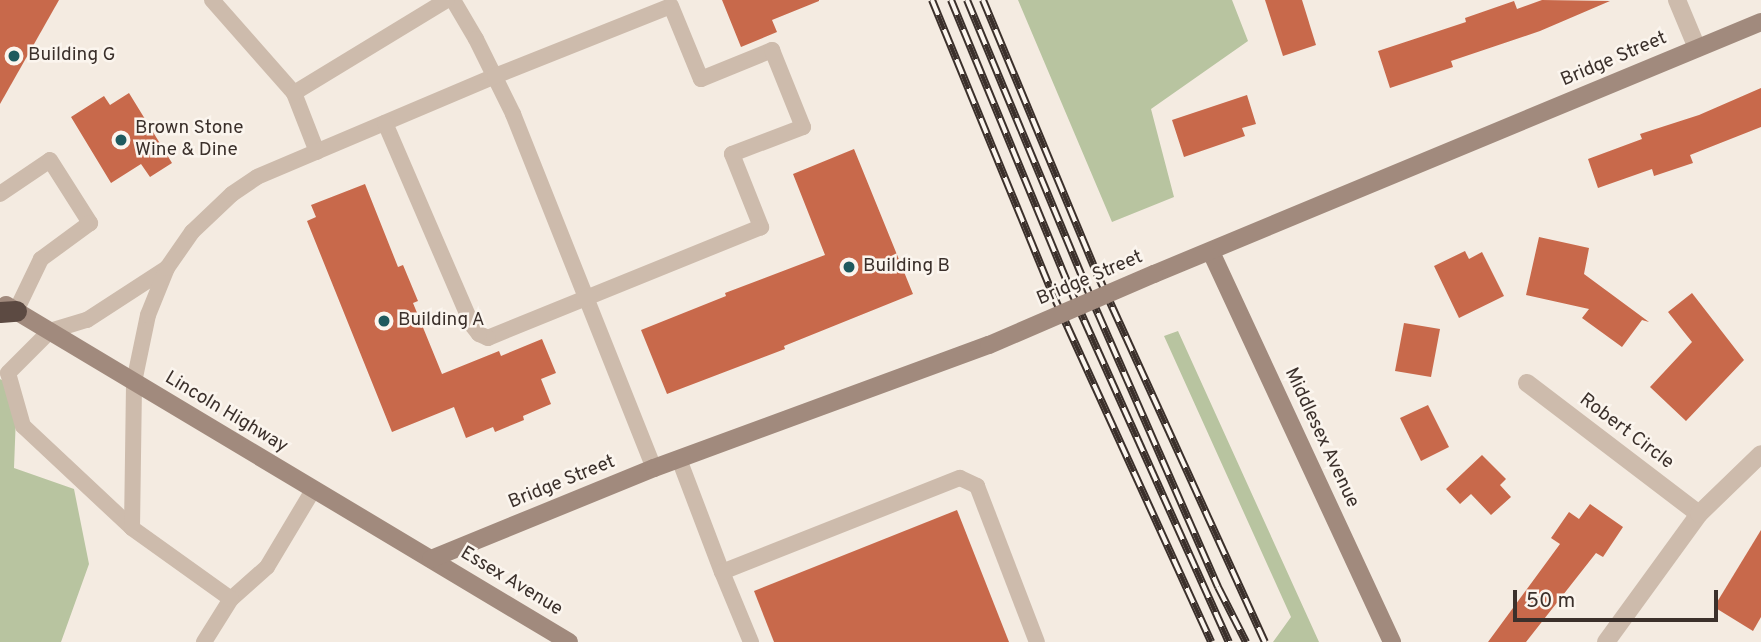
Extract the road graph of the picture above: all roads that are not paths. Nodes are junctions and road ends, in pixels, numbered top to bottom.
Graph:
1 (212, 0) edge
2 (447, 0) edge
3 (453, 0) edge
4 (1677, 0) edge
5 (1761, 22) edge
6 (1697, 47) junction
7 (495, 76) junction
8 (294, 93) junction
9 (385, 123) junction
10 (317, 152) junction
11 (0, 194) edge
12 (1211, 252) junction
13 (167, 268) junction
14 (589, 299) junction
15 (5, 308) edge
16 (50, 331) junction
17 (134, 382) junction
18 (1527, 383) dead end
19 (1761, 454) edge
20 (679, 459) junction
21 (654, 468) junction
22 (313, 490) junction
23 (1699, 514) junction
24 (132, 528) junction
25 (430, 559) junction
26 (722, 572) junction
27 (231, 599) junction
28 (204, 642) edge
29 (569, 642) edge
30 (751, 642) edge
31 (1037, 642) edge
32 (1392, 642) edge
33 (1606, 642) edge

1 - 8 lane
2 - 8 lane
3 - 7 lane
4 - 6 street
5 - 6 street, Bridge Street
6 - 12 street, Bridge Street
7 - 9 lane
7 - 14 lane
7 - 14 lane
8 - 10 lane
9 - 10 lane
9 - 14 lane
10 - 13 lane
11 - 15 lane
12 - 20 street, Bridge Street, bridge
12 - 32 street, Middlesex Avenue
13 - 16 lane
13 - 17 lane
14 - 21 lane
15 - 16 street, Lincoln Highway
16 - 17 street, Lincoln Highway
16 - 24 lane
17 - 22 street, Lincoln Highway
17 - 24 lane
18 - 23 street, Robert Circle
19 - 23 street
20 - 21 street, Bridge Street
20 - 26 lane
21 - 25 street, Bridge Street
22 - 25 street, Lincoln Highway
22 - 27 lane
23 - 33 street
24 - 27 lane
25 - 29 street, Essex Avenue
26 - 30 lane
26 - 31 lane
27 - 28 lane

